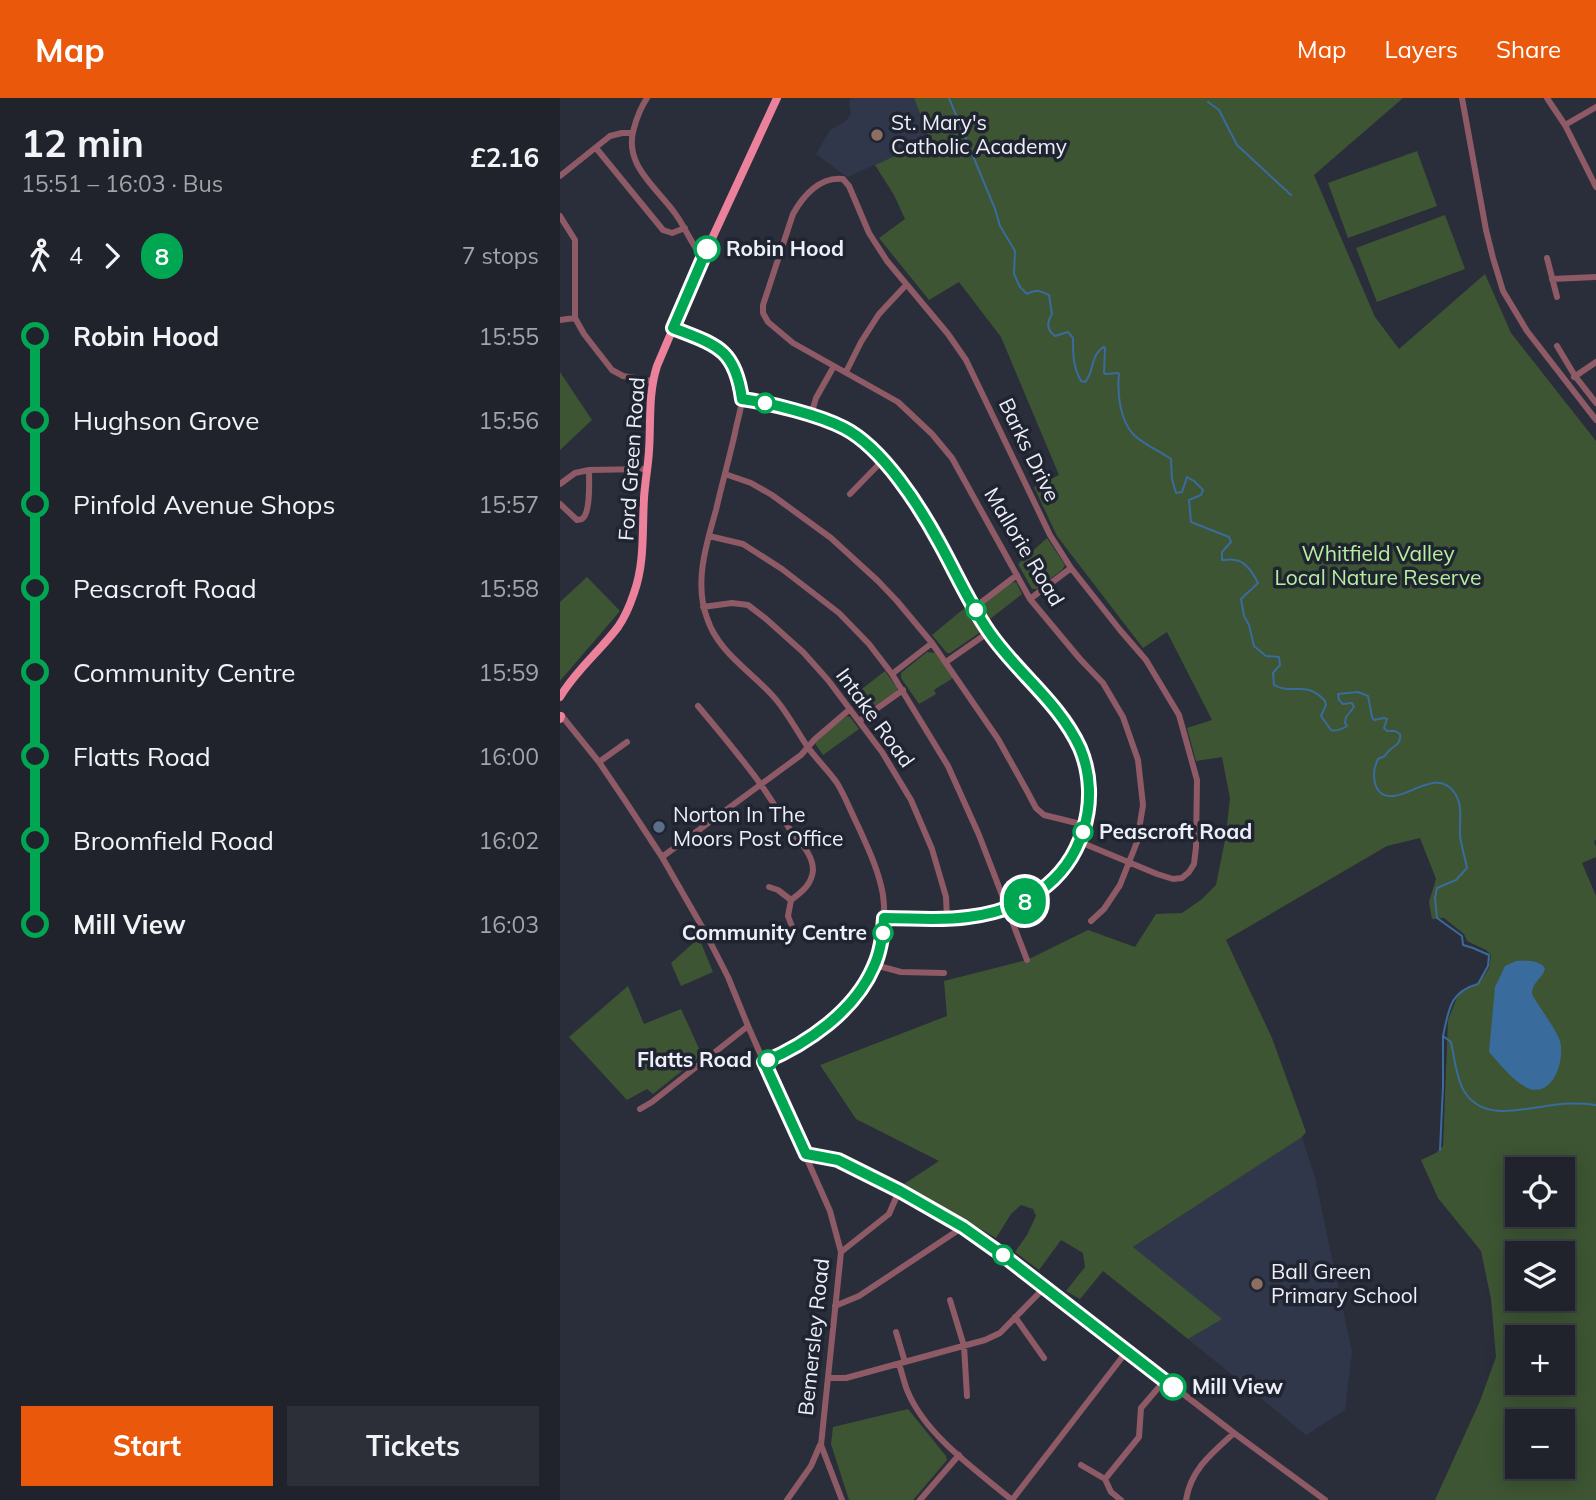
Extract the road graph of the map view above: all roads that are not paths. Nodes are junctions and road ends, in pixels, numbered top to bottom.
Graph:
1 (647, 98) edge
2 (777, 98) edge
3 (1462, 98) edge
4 (1547, 98) edge
5 (1596, 107) edge
6 (1565, 125) junction
7 (632, 133) junction
8 (596, 148) junction
9 (560, 175) edge
10 (1596, 187) edge
11 (560, 216) edge
12 (685, 228) junction
13 (703, 258) junction
14 (1547, 258) dead end
15 (1596, 277) edge
16 (1552, 279) junction
17 (905, 285) junction
18 (1558, 297) dead end
19 (575, 318) junction
20 (560, 320) edge
21 (673, 328) junction
22 (1557, 346) dead end
23 (1596, 362) edge
24 (834, 366) junction
25 (846, 372) junction
26 (1575, 376) junction
27 (652, 381) junction
28 (1568, 384) junction
29 (742, 399) junction
30 (1596, 403) edge
31 (811, 415) junction
32 (1596, 419) edge
33 (883, 460) junction
34 (646, 469) junction
35 (589, 470) junction
36 (725, 474) junction
37 (560, 484) edge
38 (850, 494) dead end
39 (560, 504) edge
40 (709, 536) junction
41 (1071, 568) junction
42 (1017, 575) junction
43 (1030, 599) junction
44 (703, 607) junction
45 (974, 608) junction
46 (989, 632) junction
47 (932, 643) junction
48 (946, 662) junction
49 (892, 674) junction
50 (903, 691) junction
51 (560, 697) edge
52 (698, 706) dead end
53 (849, 709) junction
54 (560, 716) edge
55 (859, 721) junction
56 (627, 742) dead end
57 (808, 747) junction
58 (598, 762) junction
59 (761, 785) junction
60 (1085, 825) junction
61 (1080, 842) junction
62 (662, 858) junction
63 (1129, 863) junction
64 (769, 887) dead end
65 (792, 900) junction
66 (1008, 908) junction
67 (884, 918) junction
68 (947, 919) junction
69 (1091, 921) dead end
70 (794, 932) dead end
71 (1027, 960) dead end
72 (875, 965) junction
73 (944, 973) dead end
74 (748, 1026) junction
75 (764, 1062) junction
76 (640, 1109) dead end
77 (806, 1154) junction
78 (900, 1191) junction
79 (963, 1227) junction
80 (841, 1252) junction
81 (1045, 1287) junction
82 (950, 1300) dead end
83 (835, 1306) junction
84 (1015, 1317) junction
85 (896, 1332) dead end
86 (964, 1346) junction
87 (1127, 1351) junction
88 (1044, 1357) dead end
89 (902, 1363) junction
90 (828, 1378) junction
91 (1166, 1380) junction
92 (967, 1396) dead end
93 (1234, 1433) junction
94 (821, 1445) junction
95 (959, 1455) junction
96 (1081, 1465) dead end
97 (1105, 1479) junction
98 (787, 1500) edge
99 (842, 1500) edge
100 (920, 1500) edge
101 (1012, 1500) edge
102 (1121, 1500) edge
103 (1186, 1500) edge
104 (1325, 1500) edge

1 - 7 street
2 - 13 main road, Ford Green Road
3 - 28 street
4 - 6 street
5 - 6 street
6 - 10 street
7 - 8 street
7 - 12 street
8 - 9 street
8 - 12 street
11 - 19 street
12 - 13 street
13 - 21 main road, Ford Green Road
14 - 16 street
15 - 16 street
16 - 18 street
17 - 24 street, Barks Drive
17 - 25 street
17 - 41 street, Barks Drive
19 - 20 street
19 - 27 street
21 - 27 main road, Ford Green Road
21 - 29 street
22 - 26 street
23 - 26 street
24 - 25 street, Mallorie Road
24 - 31 street
25 - 42 street, Mallorie Road
26 - 28 street
26 - 30 street
27 - 34 main road, Ford Green Road
28 - 32 street
29 - 31 street
29 - 36 street
31 - 33 street
33 - 38 street
33 - 45 street
34 - 35 street
34 - 51 main road, Ford Green Road
35 - 37 street
35 - 39 street
36 - 40 street
36 - 47 street
40 - 44 street
40 - 49 street
41 - 43 street
41 - 63 street, Barks Drive
42 - 43 street, Mallorie Road
42 - 45 street
43 - 63 street, Mallorie Road
44 - 53 street, Intake Road
44 - 57 street
45 - 46 street
46 - 48 street
46 - 60 street
47 - 48 street
47 - 49 street
48 - 60 street
49 - 50 street
50 - 55 street
50 - 66 street
52 - 59 street
53 - 55 street, Intake Road
53 - 57 street
54 - 58 street, Bemersley Road
55 - 68 street, Intake Road
56 - 58 street
57 - 59 street
57 - 67 street
58 - 62 street, Bemersley Road
59 - 62 street
59 - 65 street
60 - 61 street
61 - 63 street, Barks Drive
61 - 66 street
62 - 74 street, Bemersley Road
63 - 69 street, Mallorie Road
64 - 65 street
65 - 70 street
66 - 68 street
66 - 71 street
67 - 68 street
67 - 72 street
72 - 73 street
72 - 75 street
74 - 75 street, Bemersley Road
74 - 76 street
75 - 77 street, Bemersley Road
77 - 78 street
77 - 80 street, Bemersley Road
78 - 79 street
78 - 80 street
79 - 81 street
79 - 83 street
80 - 83 street, Bemersley Road
81 - 84 street
81 - 87 street
82 - 86 street
83 - 90 street, Bemersley Road
84 - 86 street
84 - 88 street
85 - 89 street
86 - 89 street
86 - 92 street
87 - 91 street
87 - 101 street
89 - 90 street
89 - 95 street
90 - 94 street, Bemersley Road
91 - 93 street
91 - 97 street
93 - 103 street
93 - 104 street
94 - 98 street
94 - 99 street, Bemersley Road
95 - 100 street
95 - 101 street
96 - 97 street
97 - 102 street

